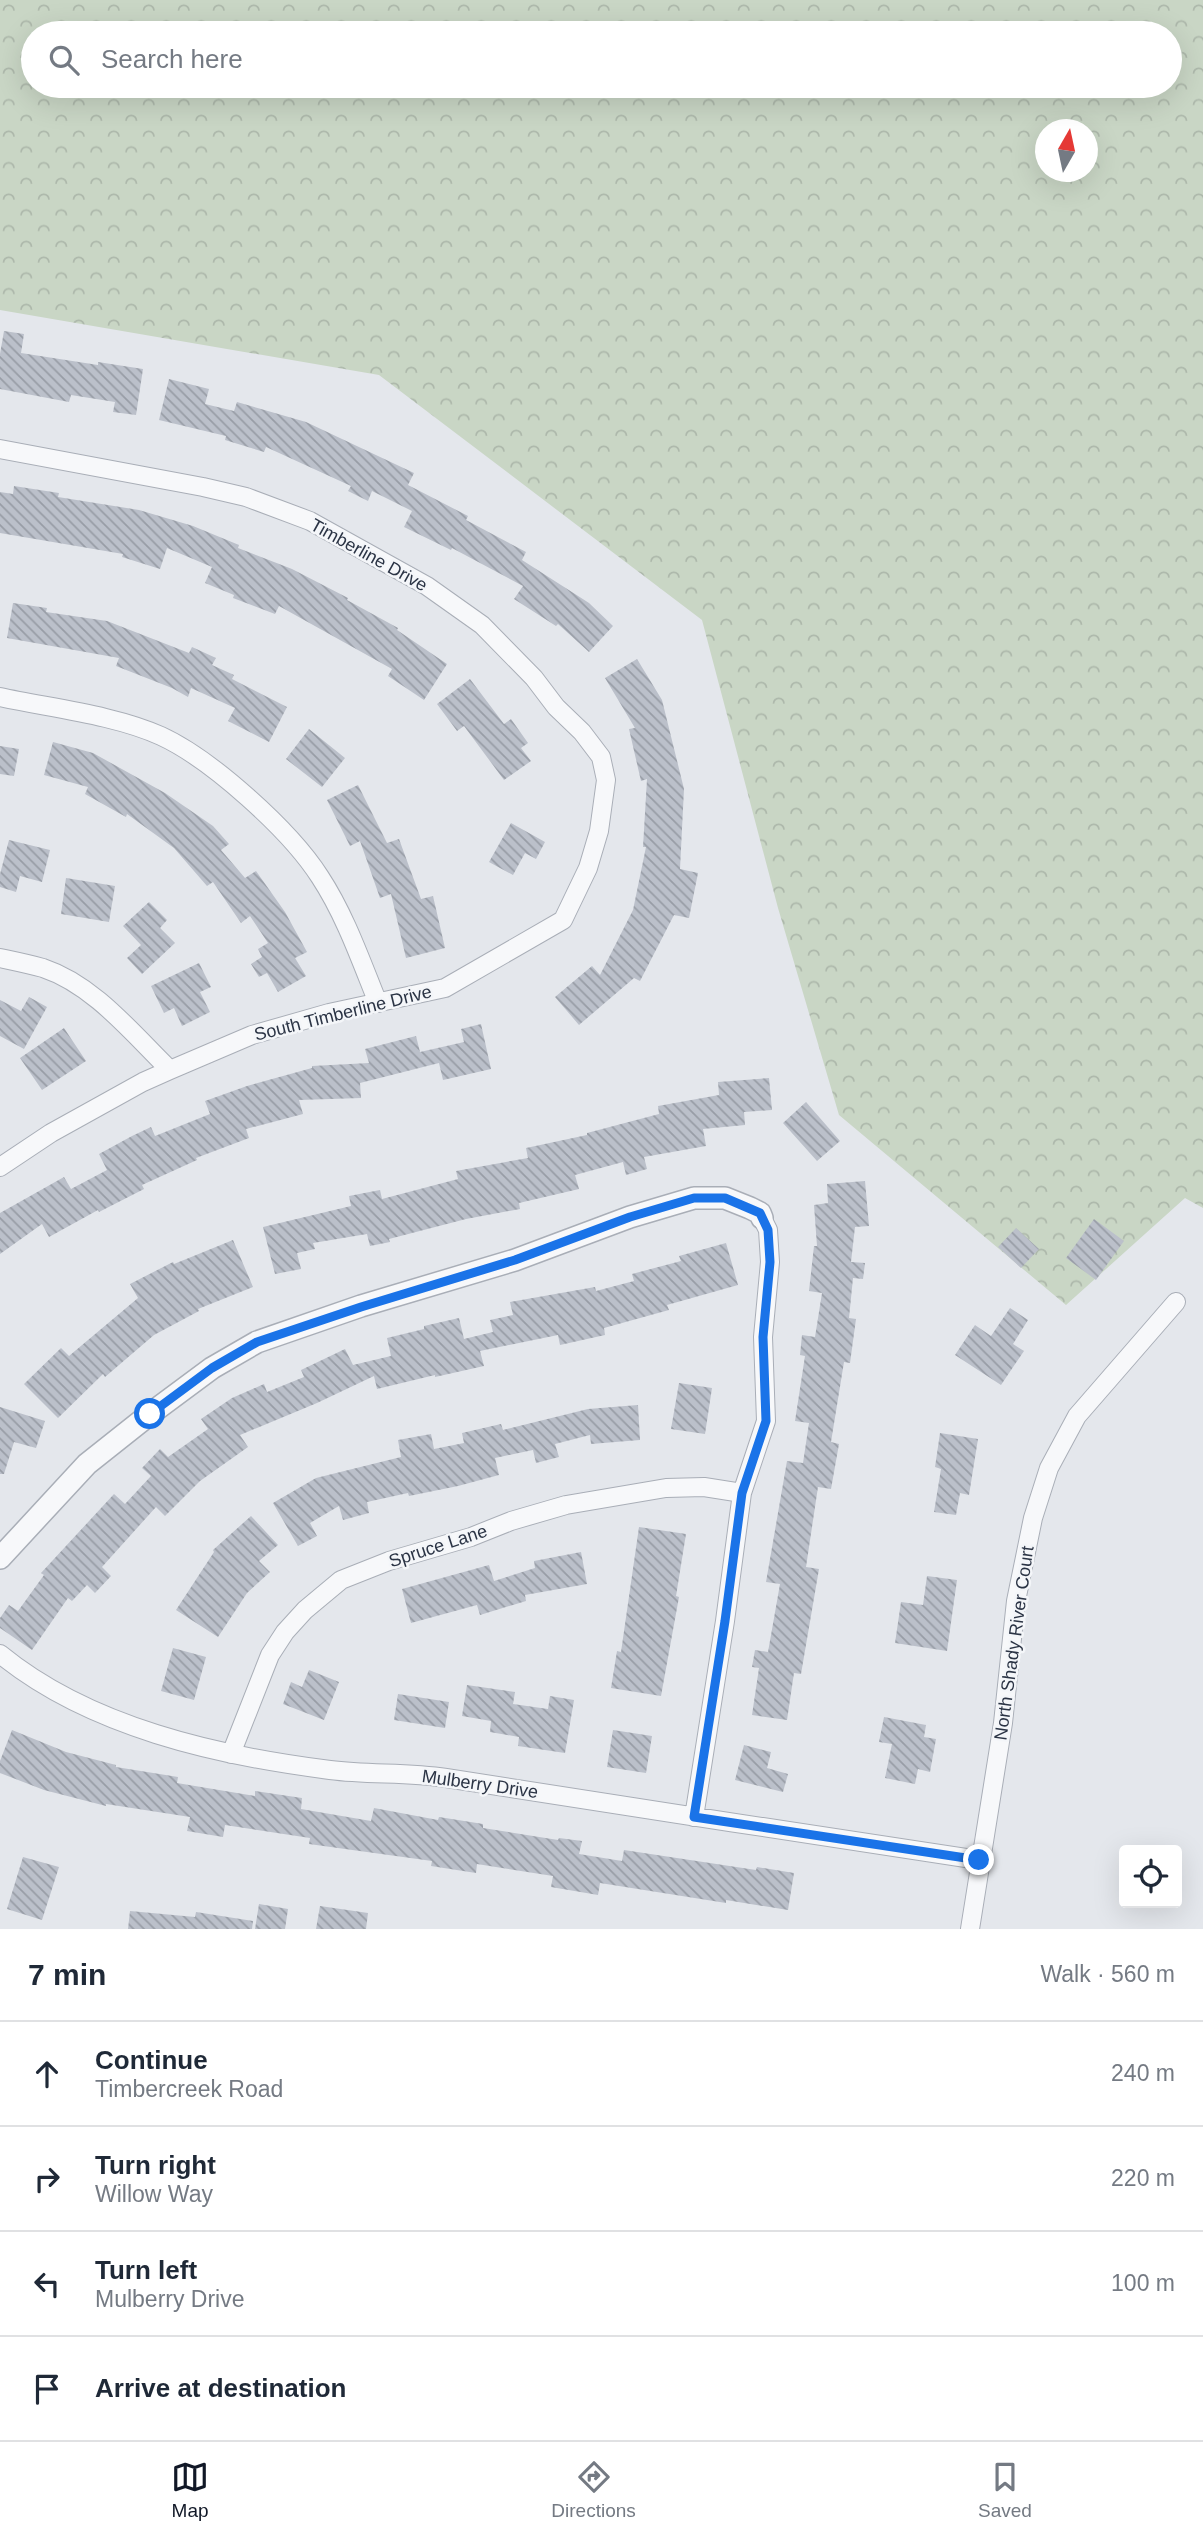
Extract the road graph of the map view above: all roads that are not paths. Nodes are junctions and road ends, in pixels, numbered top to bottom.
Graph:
1 (0, 449) edge
2 (0, 697) edge
3 (599, 831) joint
4 (0, 958) edge
5 (378, 1003) junction
6 (170, 1070) junction
7 (0, 1167) edge
8 (762, 1218) joint
9 (1176, 1302) dead end
10 (742, 1493) junction
11 (0, 1558) edge
12 (0, 1654) edge
13 (231, 1754) junction
14 (694, 1817) junction
15 (979, 1860) junction
16 (970, 1929) edge

1 - 3 street, Timberline Drive
2 - 5 street
3 - 5 street, South Timberline Drive
4 - 6 street
5 - 6 street, South Timberline Drive
6 - 7 street, South Timberline Drive
8 - 10 street
8 - 11 street
9 - 15 street, North Shady River Court
10 - 13 street, Spruce Lane
10 - 14 street
12 - 13 street, Mulberry Drive
13 - 14 street, Mulberry Drive
14 - 15 street, Mulberry Drive
15 - 16 street, North Shady River Court

